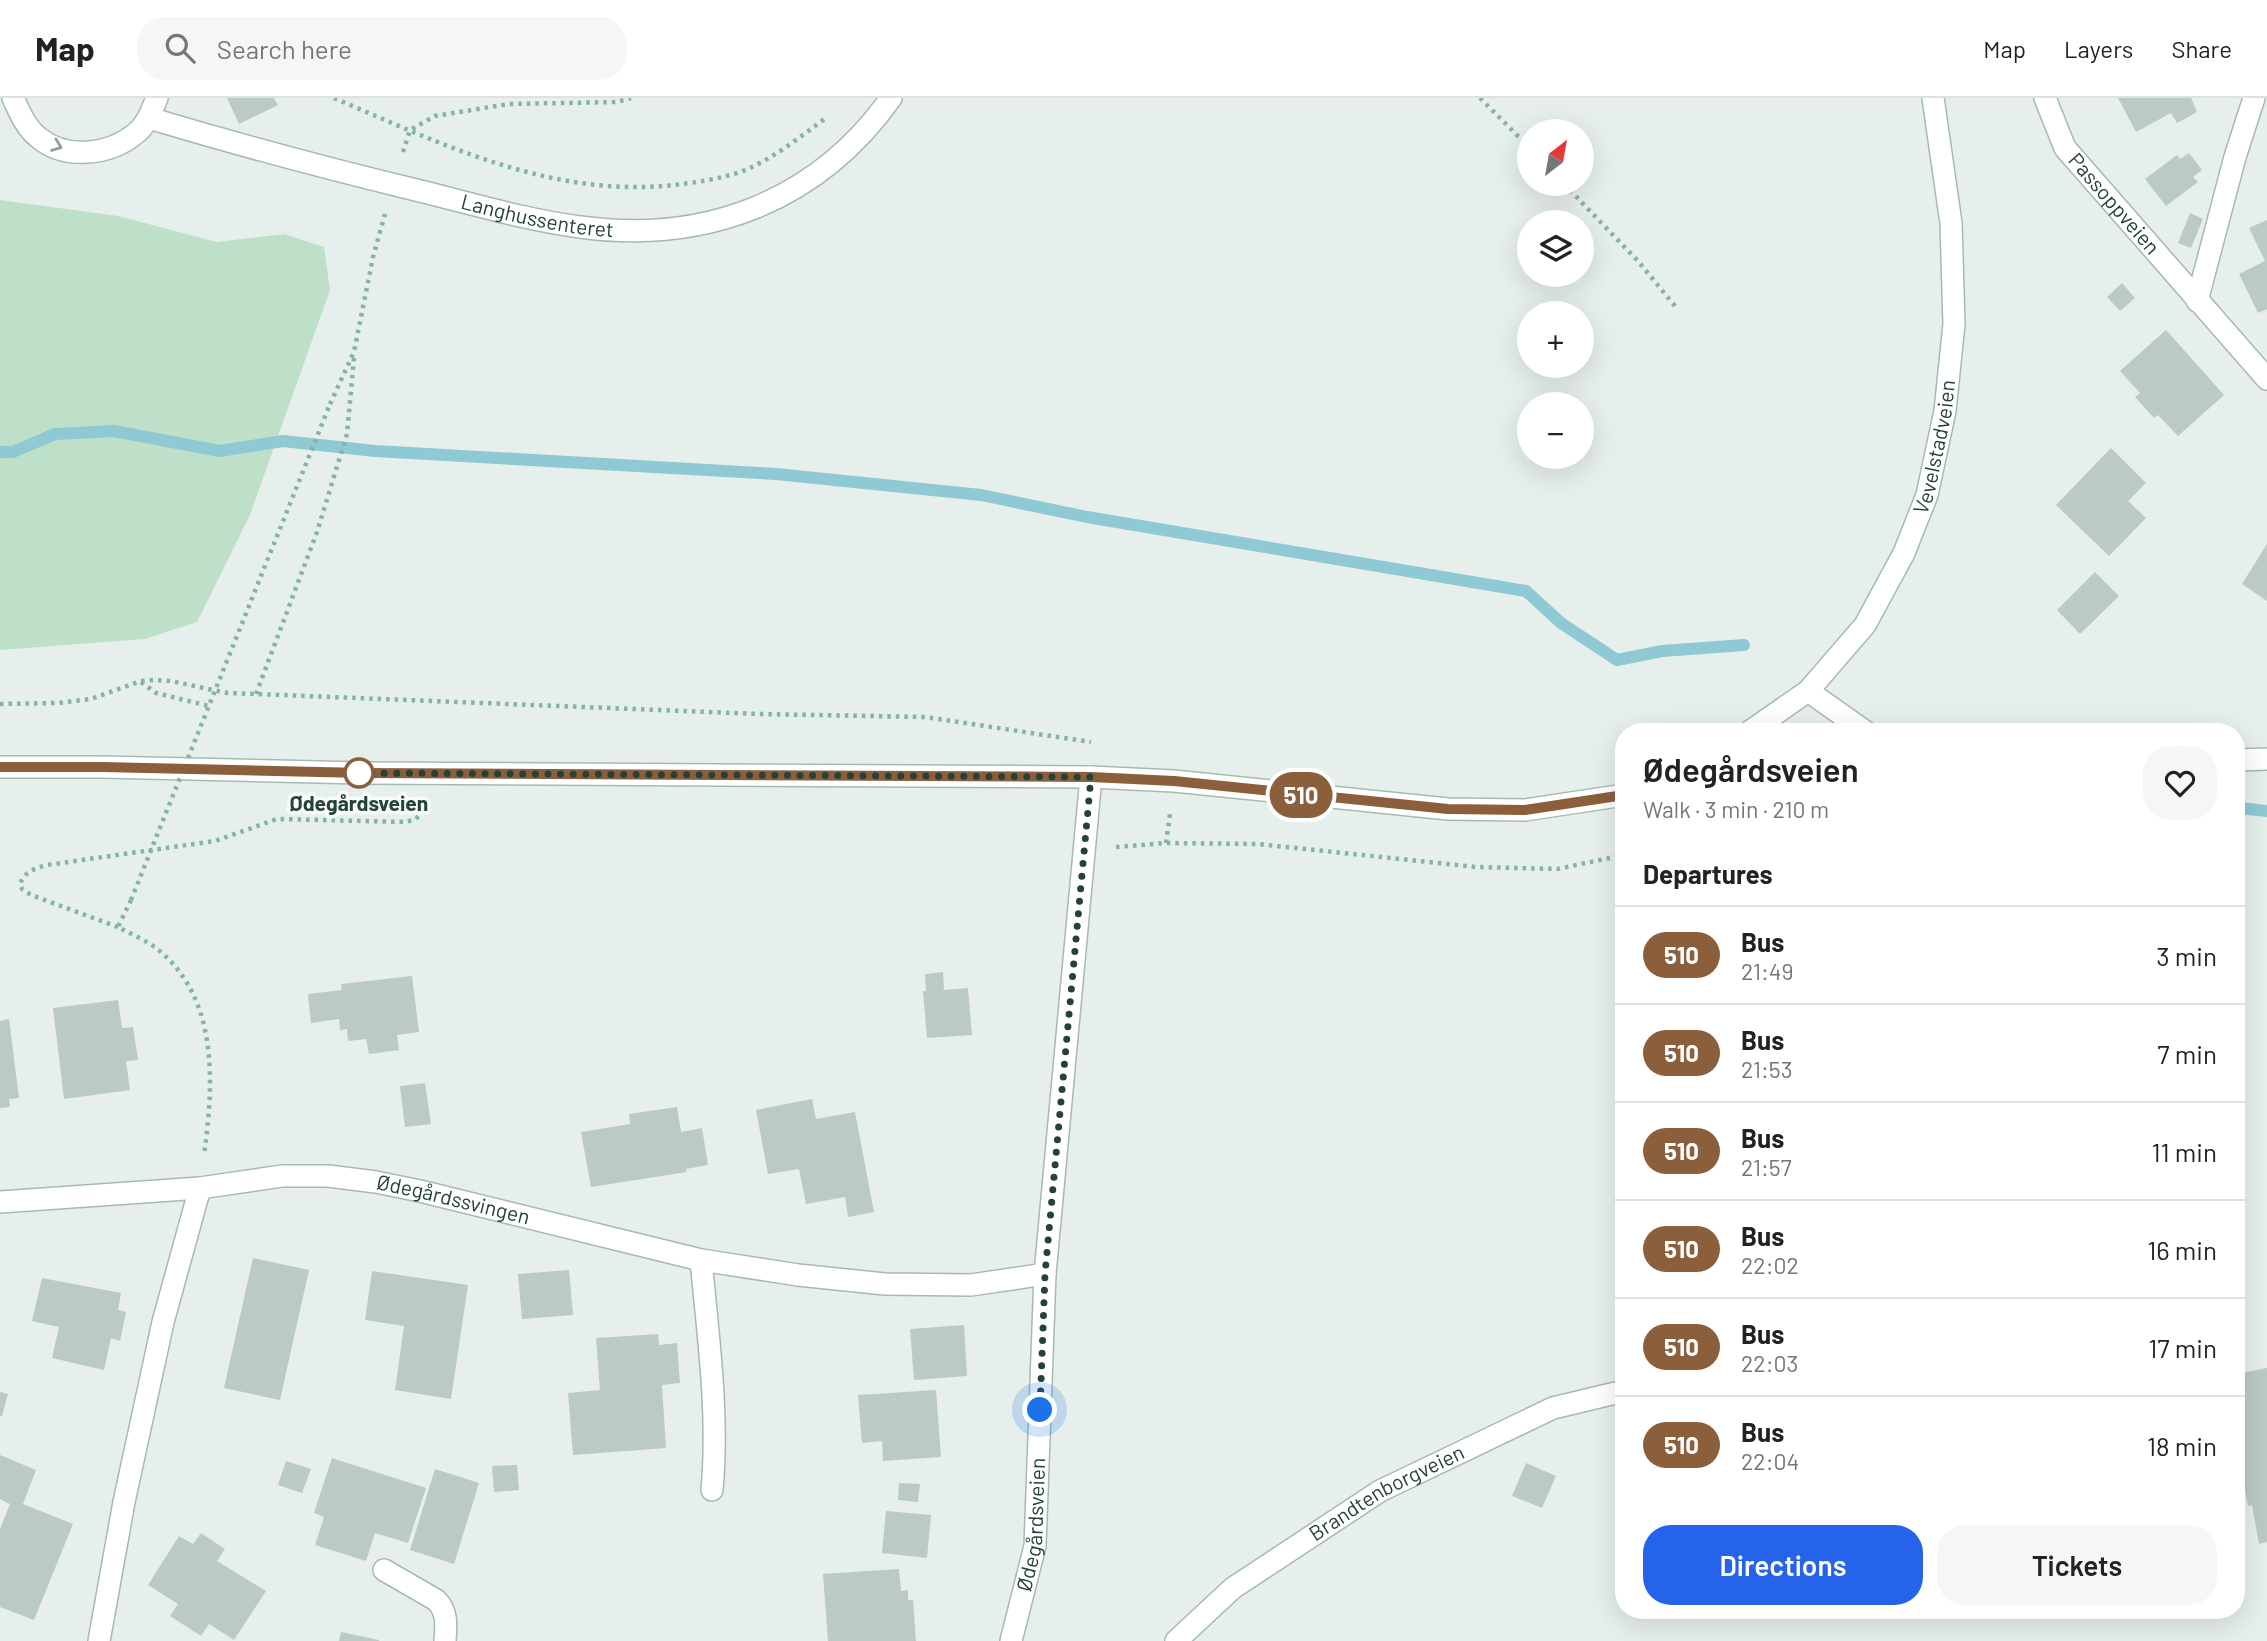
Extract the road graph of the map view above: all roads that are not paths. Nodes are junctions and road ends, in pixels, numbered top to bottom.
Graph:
1 (13, 98) edge
2 (157, 98) edge
3 (891, 98) edge
4 (1933, 98) edge
5 (2045, 98) edge
6 (2254, 98) edge
7 (149, 118) junction
8 (2197, 301) junction
9 (2267, 379) edge
10 (1808, 691) junction
11 (1762, 723) edge
12 (1854, 723) edge
13 (2267, 759) edge
14 (2245, 760) edge
15 (0, 767) edge
16 (1091, 777) junction
17 (1615, 796) edge
18 (200, 1188) junction
19 (0, 1202) edge
20 (702, 1260) junction
21 (1045, 1274) junction
22 (1615, 1393) edge
23 (712, 1490) dead end
24 (384, 1570) dead end
25 (99, 1641) edge
26 (445, 1641) edge
27 (1011, 1641) edge
28 (1176, 1641) edge

1 -> 7 street
2 - 7 street
3 - 7 street, Langhussenteret
4 - 10 street, Vevelstadveien
5 - 8 street, Passoppveien
6 - 8 street
8 - 9 street, Passoppveien
10 - 11 street, Vevelstadveien
10 - 12 street
13 - 14 street
15 - 16 street
16 - 17 street
16 - 21 street, Ødegårdsveien
18 - 19 street, Ødegårdssvingen
18 - 20 street, Ødegårdssvingen
18 - 25 street
20 - 21 street, Ødegårdssvingen
20 - 23 street
21 - 27 street, Ødegårdsveien
22 - 28 street, Brandtenborgveien
24 - 26 street

